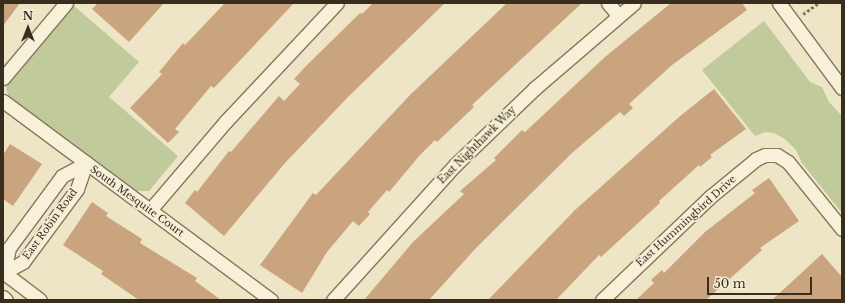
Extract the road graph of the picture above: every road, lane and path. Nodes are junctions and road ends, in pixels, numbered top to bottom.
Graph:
1 (66, 3) edge
2 (337, 3) edge
3 (608, 3) edge
4 (634, 3) edge
5 (779, 3) edge
6 (819, 3) edge
7 (618, 15) junction
8 (793, 21) junction
9 (3, 78) edge
10 (842, 88) edge
11 (3, 101) edge
12 (86, 163) junction
13 (150, 210) junction
14 (842, 229) edge
15 (3, 273) edge
16 (3, 297) edge
17 (6, 300) edge
18 (40, 300) edge
19 (271, 300) edge
20 (333, 300) edge
21 (602, 300) edge

1 - 9 street
2 - 13 street
3 - 7 street
4 - 7 street, East Nighthawk Way
5 - 8 street
6 - 8 path
7 - 20 street, East Nighthawk Way
8 - 10 street
11 - 12 street, South Mesquite Court
12 - 13 street, South Mesquite Court
12 - 15 street, East Robin Road
12 - 15 street, East Robin Road
13 - 19 street, South Mesquite Court
14 - 21 street, East Hummingbird Drive
15 - 18 street
16 - 17 street

